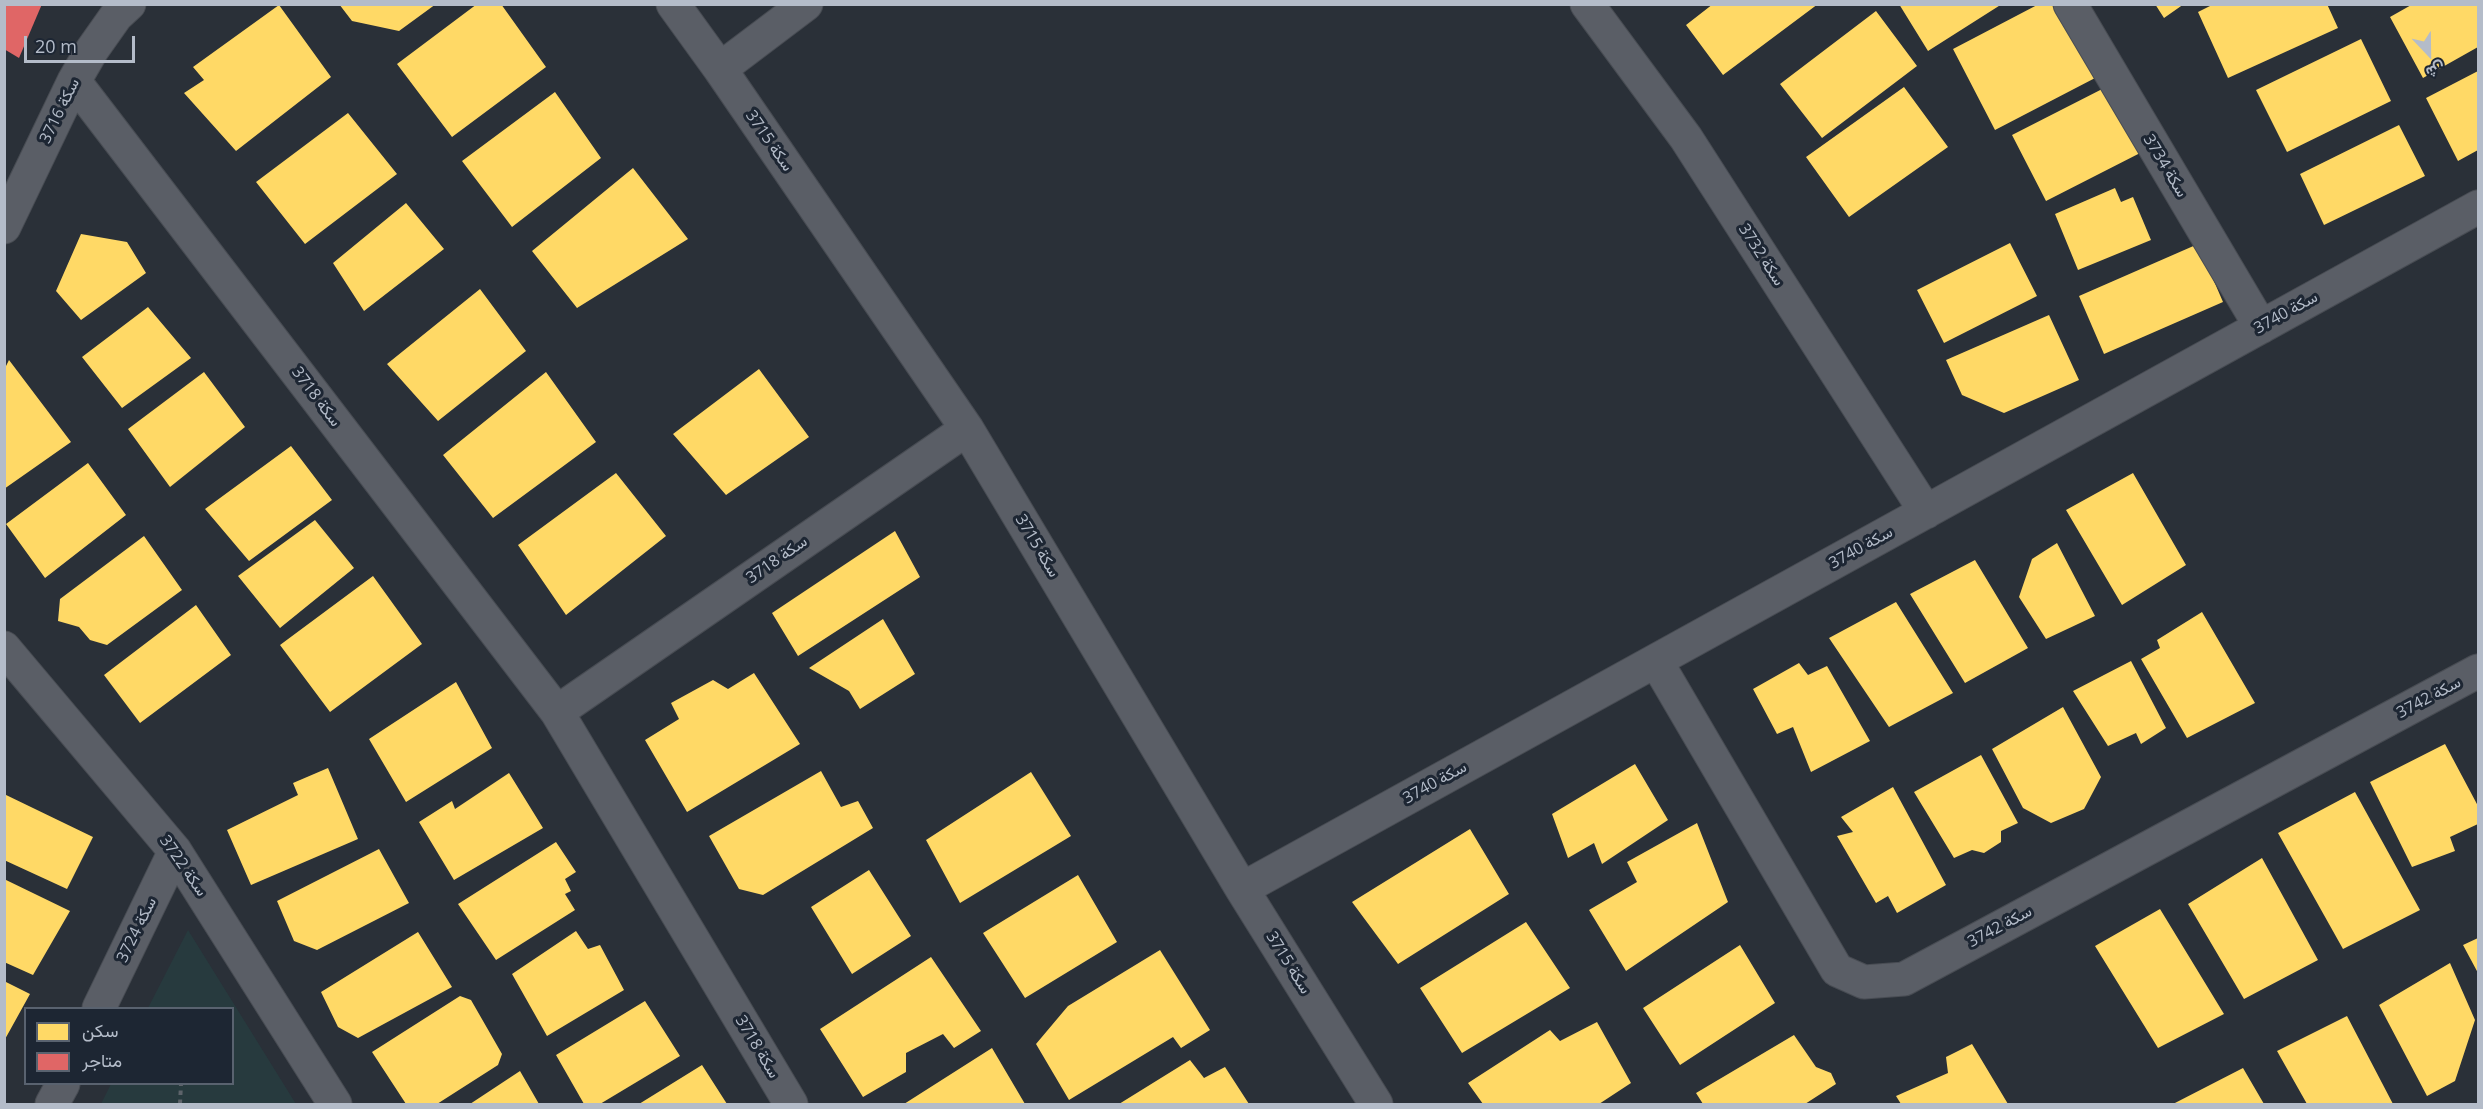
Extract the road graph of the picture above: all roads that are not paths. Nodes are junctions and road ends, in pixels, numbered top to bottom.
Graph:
1 (129, 4) edge
2 (673, 4) edge
3 (806, 4) edge
4 (1587, 4) edge
5 (2070, 4) edge
6 (720, 69) junction
7 (74, 81) junction
8 (2478, 207) edge
9 (4, 227) edge
10 (2261, 327) junction
11 (967, 429) junction
12 (1926, 512) junction
13 (4, 648) edge
14 (1656, 661) junction
15 (2477, 677) edge
16 (557, 712) junction
17 (175, 851) junction
18 (1242, 889) junction
19 (99, 1007) edge
20 (62, 1085) edge
21 (52, 1104) edge
22 (334, 1104) edge
23 (790, 1104) edge
24 (1376, 1104) edge

1 - 7 street, سكة 3716
2 - 6 street, سكة 3715
3 - 6 street
4 - 12 street, سكة 3732
5 - 10 street, سكة 3734
6 - 11 street, سكة 3715
7 - 9 street, سكة 3716
7 - 16 street, سكة 3718
8 - 10 street, سكة 3740
10 - 12 street, سكة 3740
11 - 16 street, سكة 3718
11 - 18 street, سكة 3715
12 - 14 street, سكة 3740
13 - 17 street, سكة 3722
14 - 15 street, سكة 3742
14 - 18 street, سكة 3740
16 - 23 street, سكة 3718
17 - 19 street, سكة 3724
17 - 22 street, سكة 3722
18 - 24 street, سكة 3715
20 - 21 street

